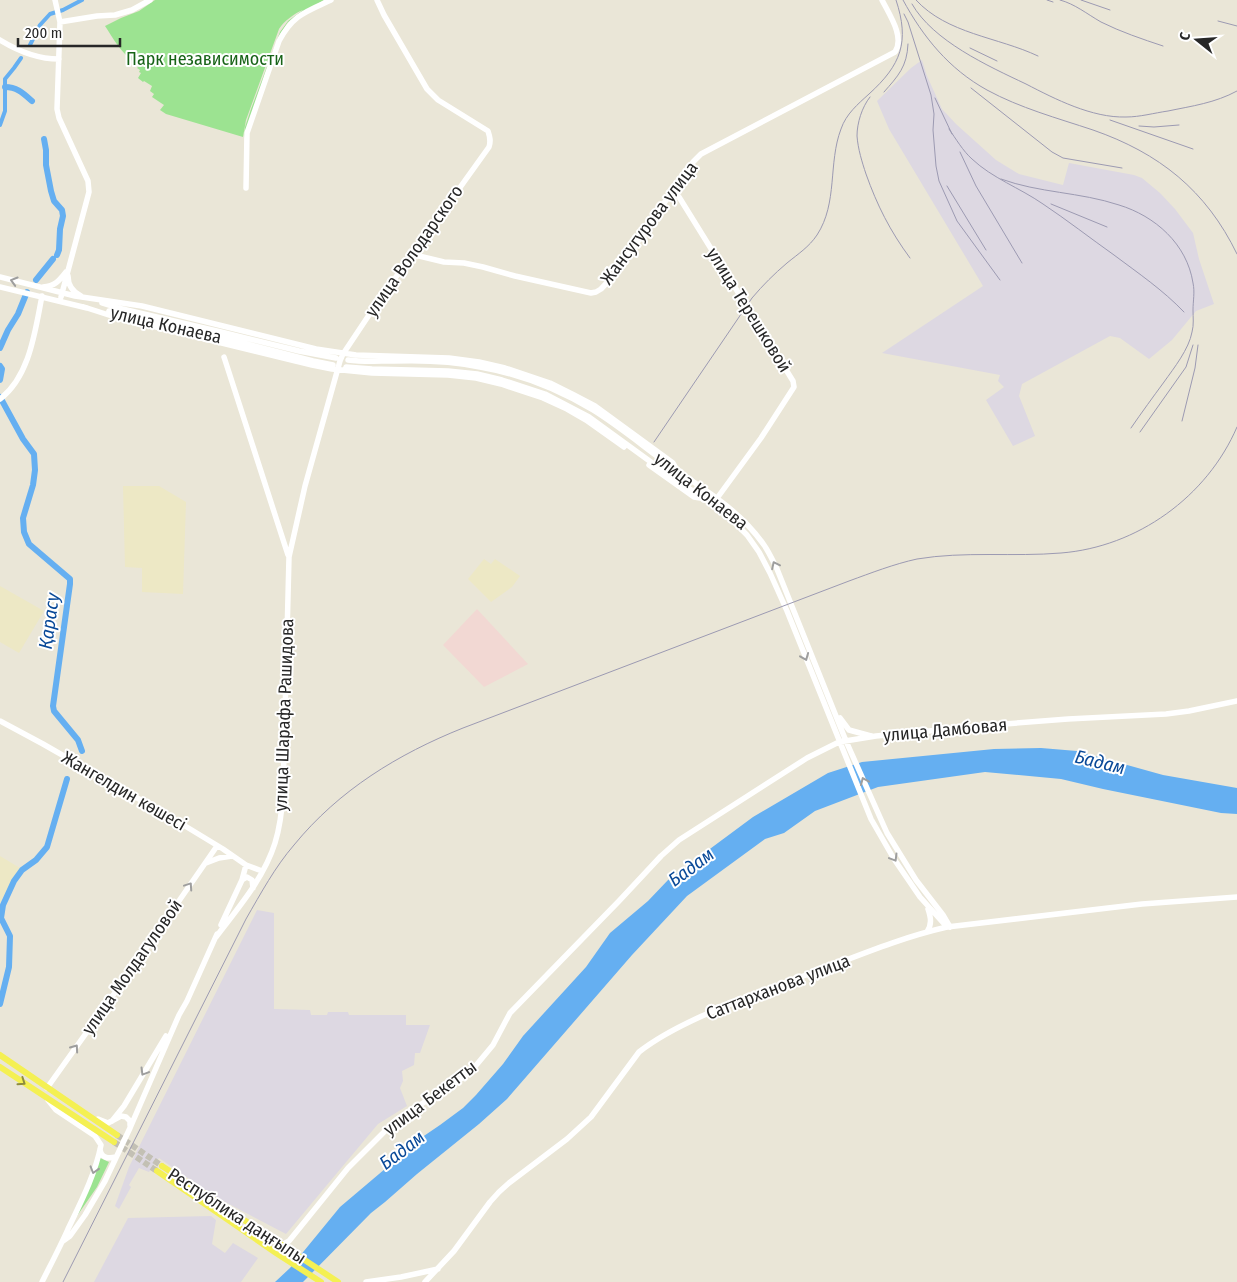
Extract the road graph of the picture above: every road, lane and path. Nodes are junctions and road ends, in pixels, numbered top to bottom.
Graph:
1 (150, 0) edge
2 (331, 0) edge
3 (377, 0) edge
4 (882, 0) edge
5 (55, 2) edge
6 (60, 20) junction
7 (0, 40) edge
8 (59, 59) junction
9 (246, 188) dead end
10 (673, 190) junction
11 (411, 254) junction
12 (68, 268) junction
13 (0, 277) edge
14 (0, 287) edge
15 (38, 287) junction
16 (62, 293) junction
17 (42, 296) junction
18 (88, 299) junction
19 (60, 301) junction
20 (224, 357) dead end
21 (346, 359) junction
22 (338, 360) junction
23 (335, 367) junction
24 (0, 399) edge
25 (678, 471) junction
26 (717, 498) junction
27 (704, 499) junction
28 (712, 504) junction
29 (289, 557) junction
30 (1237, 701) edge
31 (835, 712) junction
32 (0, 721) edge
33 (876, 736) junction
34 (846, 741) junction
35 (839, 742) junction
36 (679, 840) joint
37 (217, 846) junction
38 (232, 856) junction
39 (204, 864) junction
40 (246, 865) junction
41 (262, 870) junction
42 (242, 880) junction
43 (253, 888) junction
44 (1237, 897) edge
45 (927, 905) junction
46 (948, 927) junction
47 (927, 932) junction
48 (216, 937) junction
49 (178, 1015) junction
50 (0, 1055) edge
51 (0, 1067) edge
52 (49, 1089) junction
53 (44, 1097) junction
54 (112, 1121) junction
55 (130, 1128) junction
56 (117, 1135) tunnel mouth
57 (114, 1142) tunnel mouth
58 (100, 1149) junction
59 (116, 1157) junction
60 (63, 1242) junction
61 (282, 1246) junction
62 (275, 1252) junction
63 (436, 1270) junction
64 (404, 1276) junction
65 (384, 1280) junction
66 (42, 1282) edge
67 (322, 1282) edge
68 (338, 1282) edge
69 (366, 1282) edge
70 (392, 1282) edge
71 (410, 1282) edge
72 (425, 1282) edge
73 (430, 1282) edge

1 - 6 main road
2 - 9 main road
3 - 11 main road, улица Володарского
4 - 10 main road, Жансугурова улица
5 - 6 main road
6 - 8 main road
7 - 8 main road
8 - 12 main road
10 - 11 main road, Жансугурова улица
10 - 26 main road, улица Терешковой
11 - 21 main road, улица Володарского
12 - 15 main road
12 - 16 main road
12 - 18 main road
15 -> 13 main road, улица Конаева
14 - 17 main road
15 - 16 main road, улица Конаева
16 - 18 main road, улица Конаева
16 - 19 main road
17 - 19 main road
17 - 24 main road
18 - 21 main road, улица Конаева
18 - 22 main road, улица Конаева
19 - 23 main road
20 - 29 main road, улица Шарафа Рашидова
21 - 22 main road, улица Володарского
21 - 25 main road, улица Конаева
21 - 25 main road
21 - 27 main road, улица Конаева
22 - 23 main road, улица Володарского
23 - 27 main road
23 - 29 main road, улица Шарафа Рашидова
25 - 26 main road, улица Конаева
26 - 28 main road, улица Терешковой
31 -> 26 main road, улица Конаева
27 - 28 main road, улица Конаева
28 -> 35 main road, улица Конаева
29 - 41 main road, улица Шарафа Рашидова
30 - 33 main road, улица Дамбовая
31 - 33 main road
31 - 34 main road, улица Конаева
32 - 37 main road, Жангелдин көшесі
33 - 34 main road, улица Дамбовая
34 - 35 main road, улица Дамбовая
46 -> 34 main road, улица Конаева
35 - 36 main road, улица Дамбовая
35 -> 45 main road, улица Конаева
36 - 61 main road, улица Бекетты
37 - 38 main road, Жангелдин көшесі
37 - 39 main road, улица Молдагуловой
38 - 39 main road
38 - 40 main road, Жангелдин көшесі
52 -> 39 main road, улица Молдагуловой
40 - 41 main road, Жангелдин көшесі
40 - 42 main road
41 - 43 main road, улица Шарафа Рашидова
42 - 43 main road
42 - 48 main road
43 - 48 main road, улица Шарафа Рашидова
44 - 46 main road, Саттарханова улица
45 - 46 main road, улица Конаева
45 - 47 main road
46 - 47 main road, Саттарханова улица
47 - 63 main road, Саттарханова улица
48 - 49 main road
49 -> 54 main road
49 - 55 main road
50 - 52 main road
51 -> 53 main road
52 - 54 main road
52 - 56 main road
53 - 57 main road
53 - 58 main road
54 - 55 main road
55 - 59 main road
58 - 59 main road
58 -> 60 main road
59 - 60 main road
60 - 66 main road
61 - 62 main road, улица Бекетты
61 - 62 main road, Республика даңғылы
61 - 68 main road, Республика даңғылы
62 - 67 main road, Республика даңғылы
63 - 64 main road
63 - 72 main road, Саттарханова улица
63 - 73 main road
64 - 65 main road
64 - 71 main road
65 - 69 main road
65 - 70 main road

